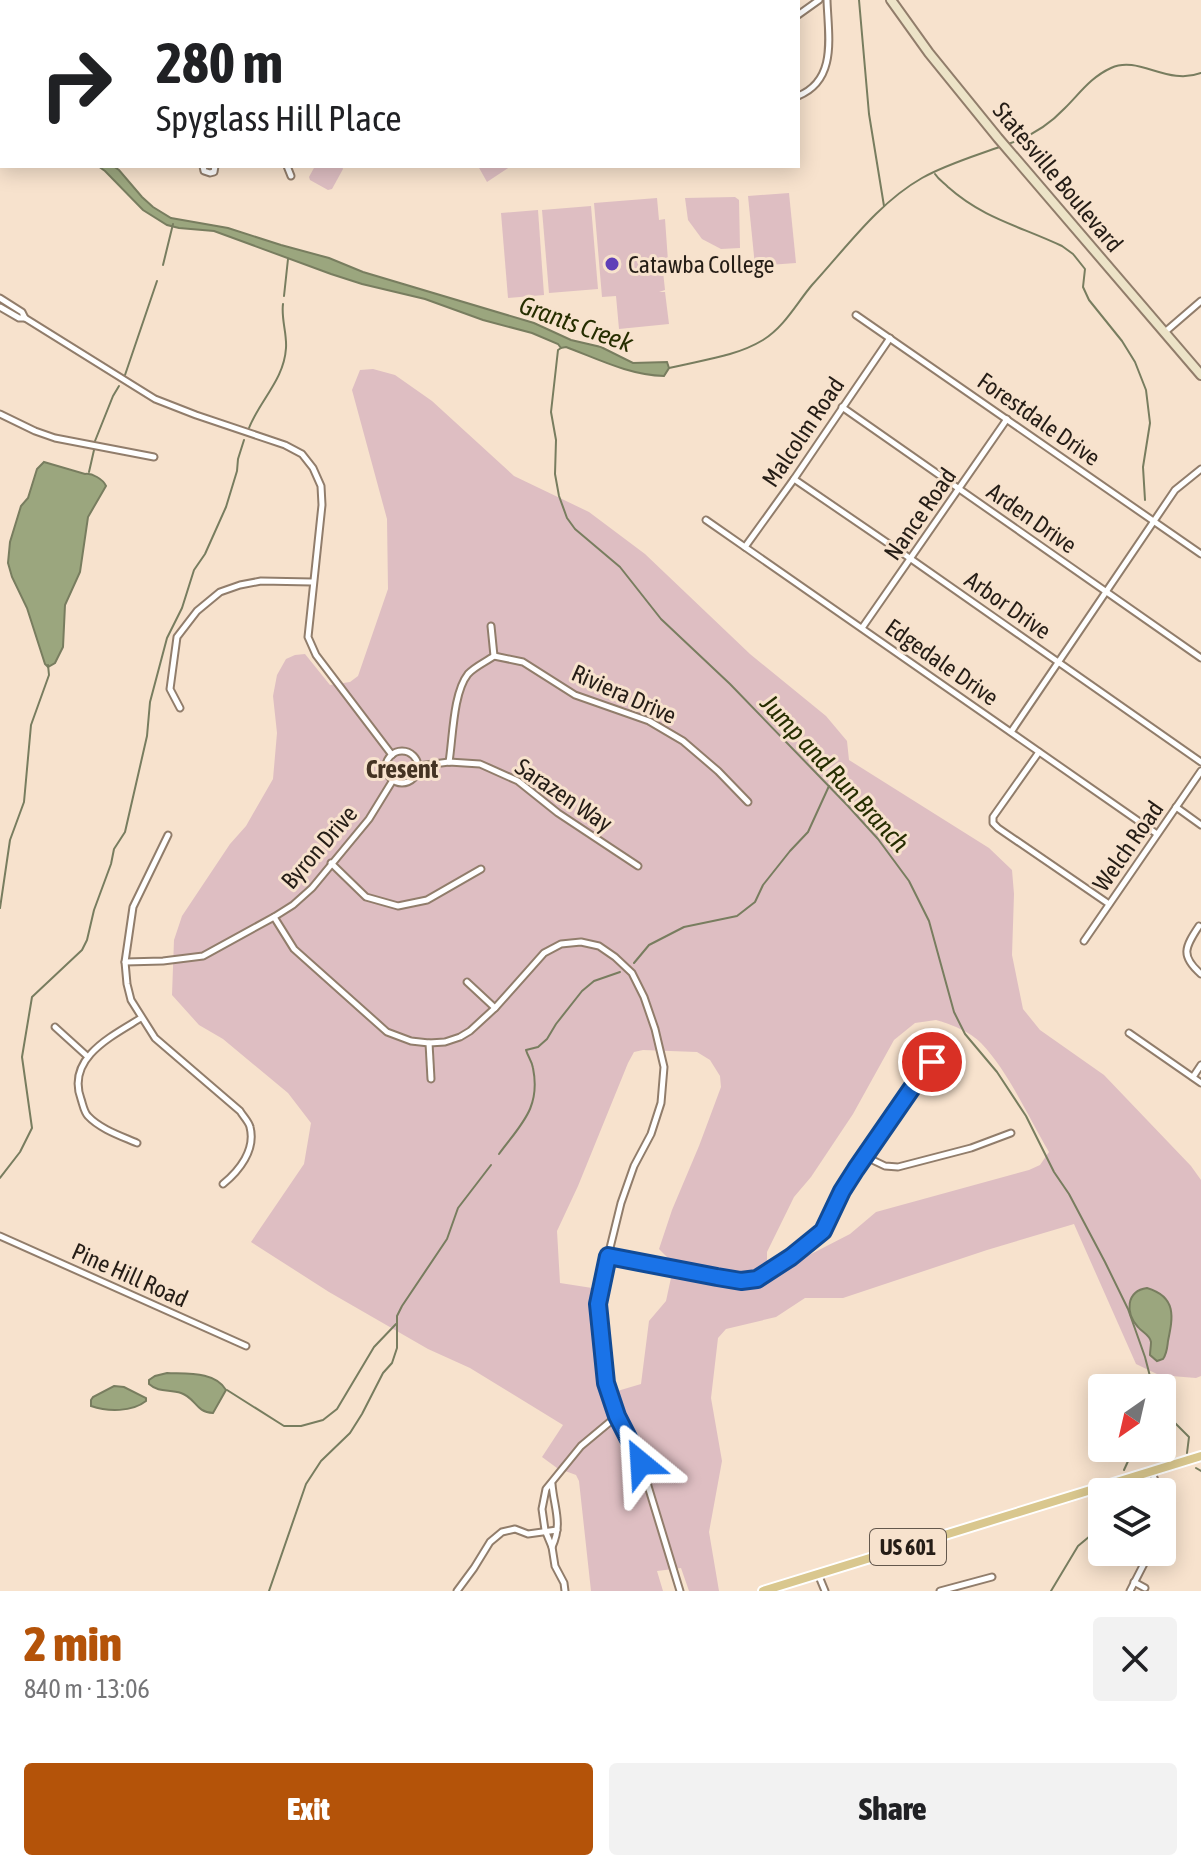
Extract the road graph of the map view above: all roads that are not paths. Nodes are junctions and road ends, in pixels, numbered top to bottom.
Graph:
1 (819, 0) edge
2 (827, 0) edge
3 (891, 0) edge
4 (800, 14) edge
5 (800, 95) edge
6 (288, 168) edge
7 (291, 176) dead end
8 (0, 298) edge
9 (1201, 301) edge
10 (0, 307) edge
11 (856, 315) dead end
12 (25, 318) junction
13 (1165, 333) junction
14 (890, 338) junction
15 (1201, 375) edge
16 (842, 407) junction
17 (0, 414) edge
18 (1007, 419) junction
19 (154, 457) dead end
20 (1201, 469) edge
21 (794, 479) junction
22 (959, 489) junction
23 (706, 520) dead end
24 (1154, 521) junction
25 (745, 547) junction
26 (1201, 554) edge
27 (911, 559) junction
28 (312, 582) junction
29 (1106, 591) junction
30 (491, 626) dead end
31 (862, 629) junction
32 (494, 656) junction
33 (1201, 658) edge
34 (1058, 662) junction
35 (180, 708) dead end
36 (1011, 732) junction
37 (1039, 752) junction
38 (392, 755) junction
39 (449, 762) junction
40 (1201, 762) edge
41 (418, 766) junction
42 (1201, 771) edge
43 (393, 780) junction
44 (748, 802) dead end
45 (1176, 807) junction
46 (1201, 825) edge
47 (1157, 834) junction
48 (168, 835) dead end
49 (331, 863) junction
50 (638, 866) dead end
51 (481, 869) dead end
52 (1109, 904) junction
53 (274, 917) junction
54 (1199, 926) dead end
55 (1084, 941) dead end
56 (125, 962) junction
57 (1201, 974) edge
58 (467, 982) dead end
59 (495, 1008) junction
60 (141, 1018) junction
61 (55, 1027) dead end
62 (1129, 1033) dead end
63 (429, 1043) junction
64 (87, 1056) junction
65 (932, 1062) dead end
66 (1201, 1065) edge
67 (1193, 1077) junction
68 (431, 1079) dead end
69 (1201, 1083) edge
70 (1011, 1133) dead end
71 (137, 1143) dead end
72 (864, 1156) junction
73 (223, 1184) dead end
74 (0, 1236) edge
75 (608, 1256) junction
76 (246, 1346) dead end
77 (617, 1416) junction
78 (1201, 1456) edge
79 (1152, 1472) junction
80 (1154, 1478) edge
81 (552, 1483) junction
82 (545, 1530) junction
83 (557, 1530) junction
84 (552, 1547) junction
85 (1143, 1566) edge
86 (818, 1574) junction
87 (992, 1577) dead end
88 (1134, 1582) junction
89 (1145, 1588) dead end
90 (457, 1591) edge
91 (565, 1591) edge
92 (680, 1591) edge
93 (763, 1591) edge
94 (825, 1591) edge
95 (940, 1591) edge
96 (1130, 1591) edge

1 - 4 street
2 - 5 street
3 - 13 main road, Statesville Boulevard
6 - 7 street
8 - 12 street
9 - 13 street
10 - 12 street
11 - 14 street, Forestdale Drive
12 - 28 street
13 - 15 main road, Statesville Boulevard
14 - 16 street, Malcolm Road
14 - 18 street, Forestdale Drive
16 - 21 street, Malcolm Road
16 - 22 street, Arden Drive
17 - 19 street
18 - 22 street, Nance Road
18 - 24 street, Forestdale Drive
20 - 24 street
21 - 25 street, Malcolm Road
21 - 27 street, Arbor Drive
22 - 27 street, Nance Road
22 - 29 street, Arden Drive
23 - 25 street, Edgedale Drive
24 - 26 street, Forestdale Drive
24 - 29 street
25 - 31 street, Edgedale Drive
27 - 31 street, Nance Road
27 - 34 street, Arbor Drive
28 - 35 street
28 - 38 street
29 - 33 street, Arden Drive
29 - 34 street
30 - 32 street
31 - 36 street, Edgedale Drive
32 - 39 street
32 - 44 street, Riviera Drive
34 - 36 street
34 - 40 street, Arbor Drive
36 - 37 street, Edgedale Drive
37 - 47 street, Edgedale Drive
37 - 52 street
38 - 41 street
38 - 43 street
39 - 41 street, Sarazen Way
39 - 50 street, Sarazen Way
41 - 43 street, Byron Drive
42 - 45 street, Welch Road
43 - 49 street, Byron Drive
45 - 46 street
45 - 47 street, Welch Road
47 - 52 street, Welch Road
48 - 56 street
49 - 51 street
49 - 53 street, Byron Drive
52 - 55 street, Welch Road
53 - 56 street, Byron Drive
53 - 63 street
54 - 57 street
56 - 60 street
58 - 59 street
59 - 63 street
59 - 75 street
60 - 64 street
60 - 73 street
61 - 64 street
62 - 67 street
63 - 68 street
64 - 71 street
65 - 72 street
66 - 67 street
67 - 69 street
70 - 72 street
72 - 75 street
74 - 76 street, Pine Hill Road
75 - 77 street
77 - 81 street
77 - 92 street
78 - 79 main road, US 601
79 - 80 street
79 - 86 main road, US 601
81 - 82 street
81 - 83 street
82 - 83 street
82 - 84 street
82 - 90 street
83 - 84 street
84 - 91 street
85 - 88 street
86 - 93 main road, US 601
86 - 94 street
87 - 95 street
88 - 89 street
88 - 96 street

